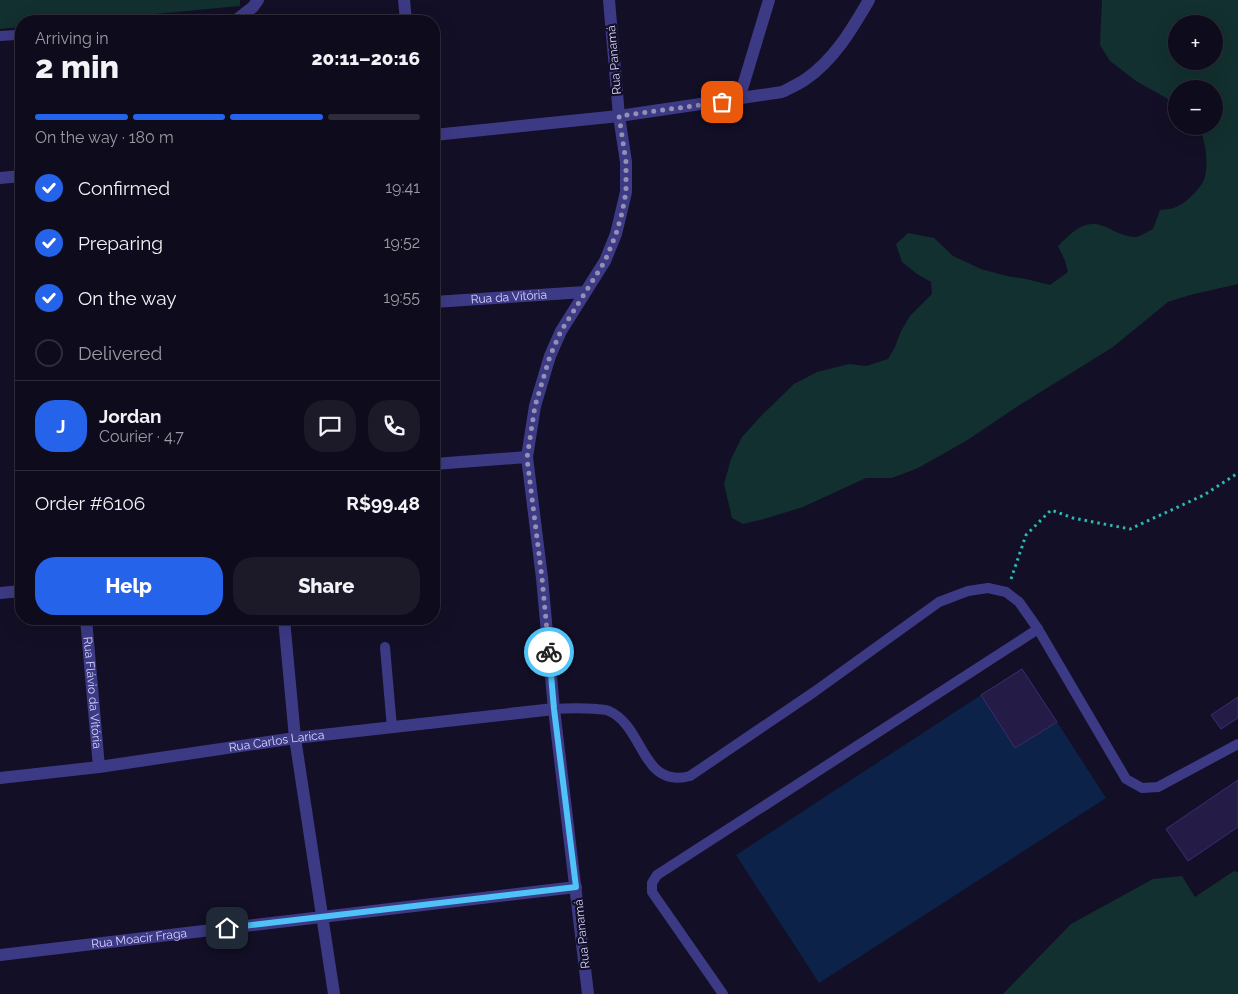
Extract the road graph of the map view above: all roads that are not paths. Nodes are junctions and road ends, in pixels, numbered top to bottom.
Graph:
1 (404, 0) edge
2 (609, 0) edge
3 (769, 0) edge
4 (869, 0) edge
5 (256, 3) edge
6 (242, 15) edge
7 (405, 15) edge
8 (15, 35) edge
9 (0, 36) edge
10 (739, 99) junction
11 (619, 116) junction
12 (440, 134) edge
13 (15, 177) edge
14 (0, 178) edge
15 (585, 292) junction
16 (440, 302) edge
17 (527, 458) junction
18 (440, 464) edge
19 (15, 592) edge
20 (0, 593) edge
21 (87, 625) edge
22 (285, 625) edge
23 (1038, 630) junction
24 (385, 647) dead end
25 (554, 709) junction
26 (392, 728) junction
27 (295, 738) junction
28 (1238, 744) edge
29 (99, 767) junction
30 (0, 778) edge
31 (576, 887) junction
32 (322, 917) junction
33 (0, 955) edge
34 (334, 994) edge
35 (588, 994) edge
36 (723, 994) edge

1 - 7 street
2 - 11 street, Rua Panamá
3 - 10 street
4 - 10 street
5 - 6 street
8 - 9 lane
10 - 11 street
11 - 12 street
11 - 15 street, Rua Panamá
13 - 14 street
15 - 16 street, Rua da Vitória
15 - 17 street, Rua Panamá
17 - 18 street
17 - 25 street, Rua Panamá
19 - 20 street
21 - 29 street, Rua Flávio da Vitória
22 - 27 street
23 - 25 lane
23 - 28 lane
23 - 36 lane
24 - 26 lane
25 - 26 street, Rua Carlos Larica
25 - 31 street, Rua Panamá
26 - 27 street, Rua Carlos Larica
27 - 29 street, Rua Carlos Larica
27 - 32 street
29 - 30 street, Rua Carlos Larica
31 - 32 street, Rua Moacir Fraga
31 - 35 street, Rua Panamá
32 - 33 street, Rua Moacir Fraga
32 - 34 street

